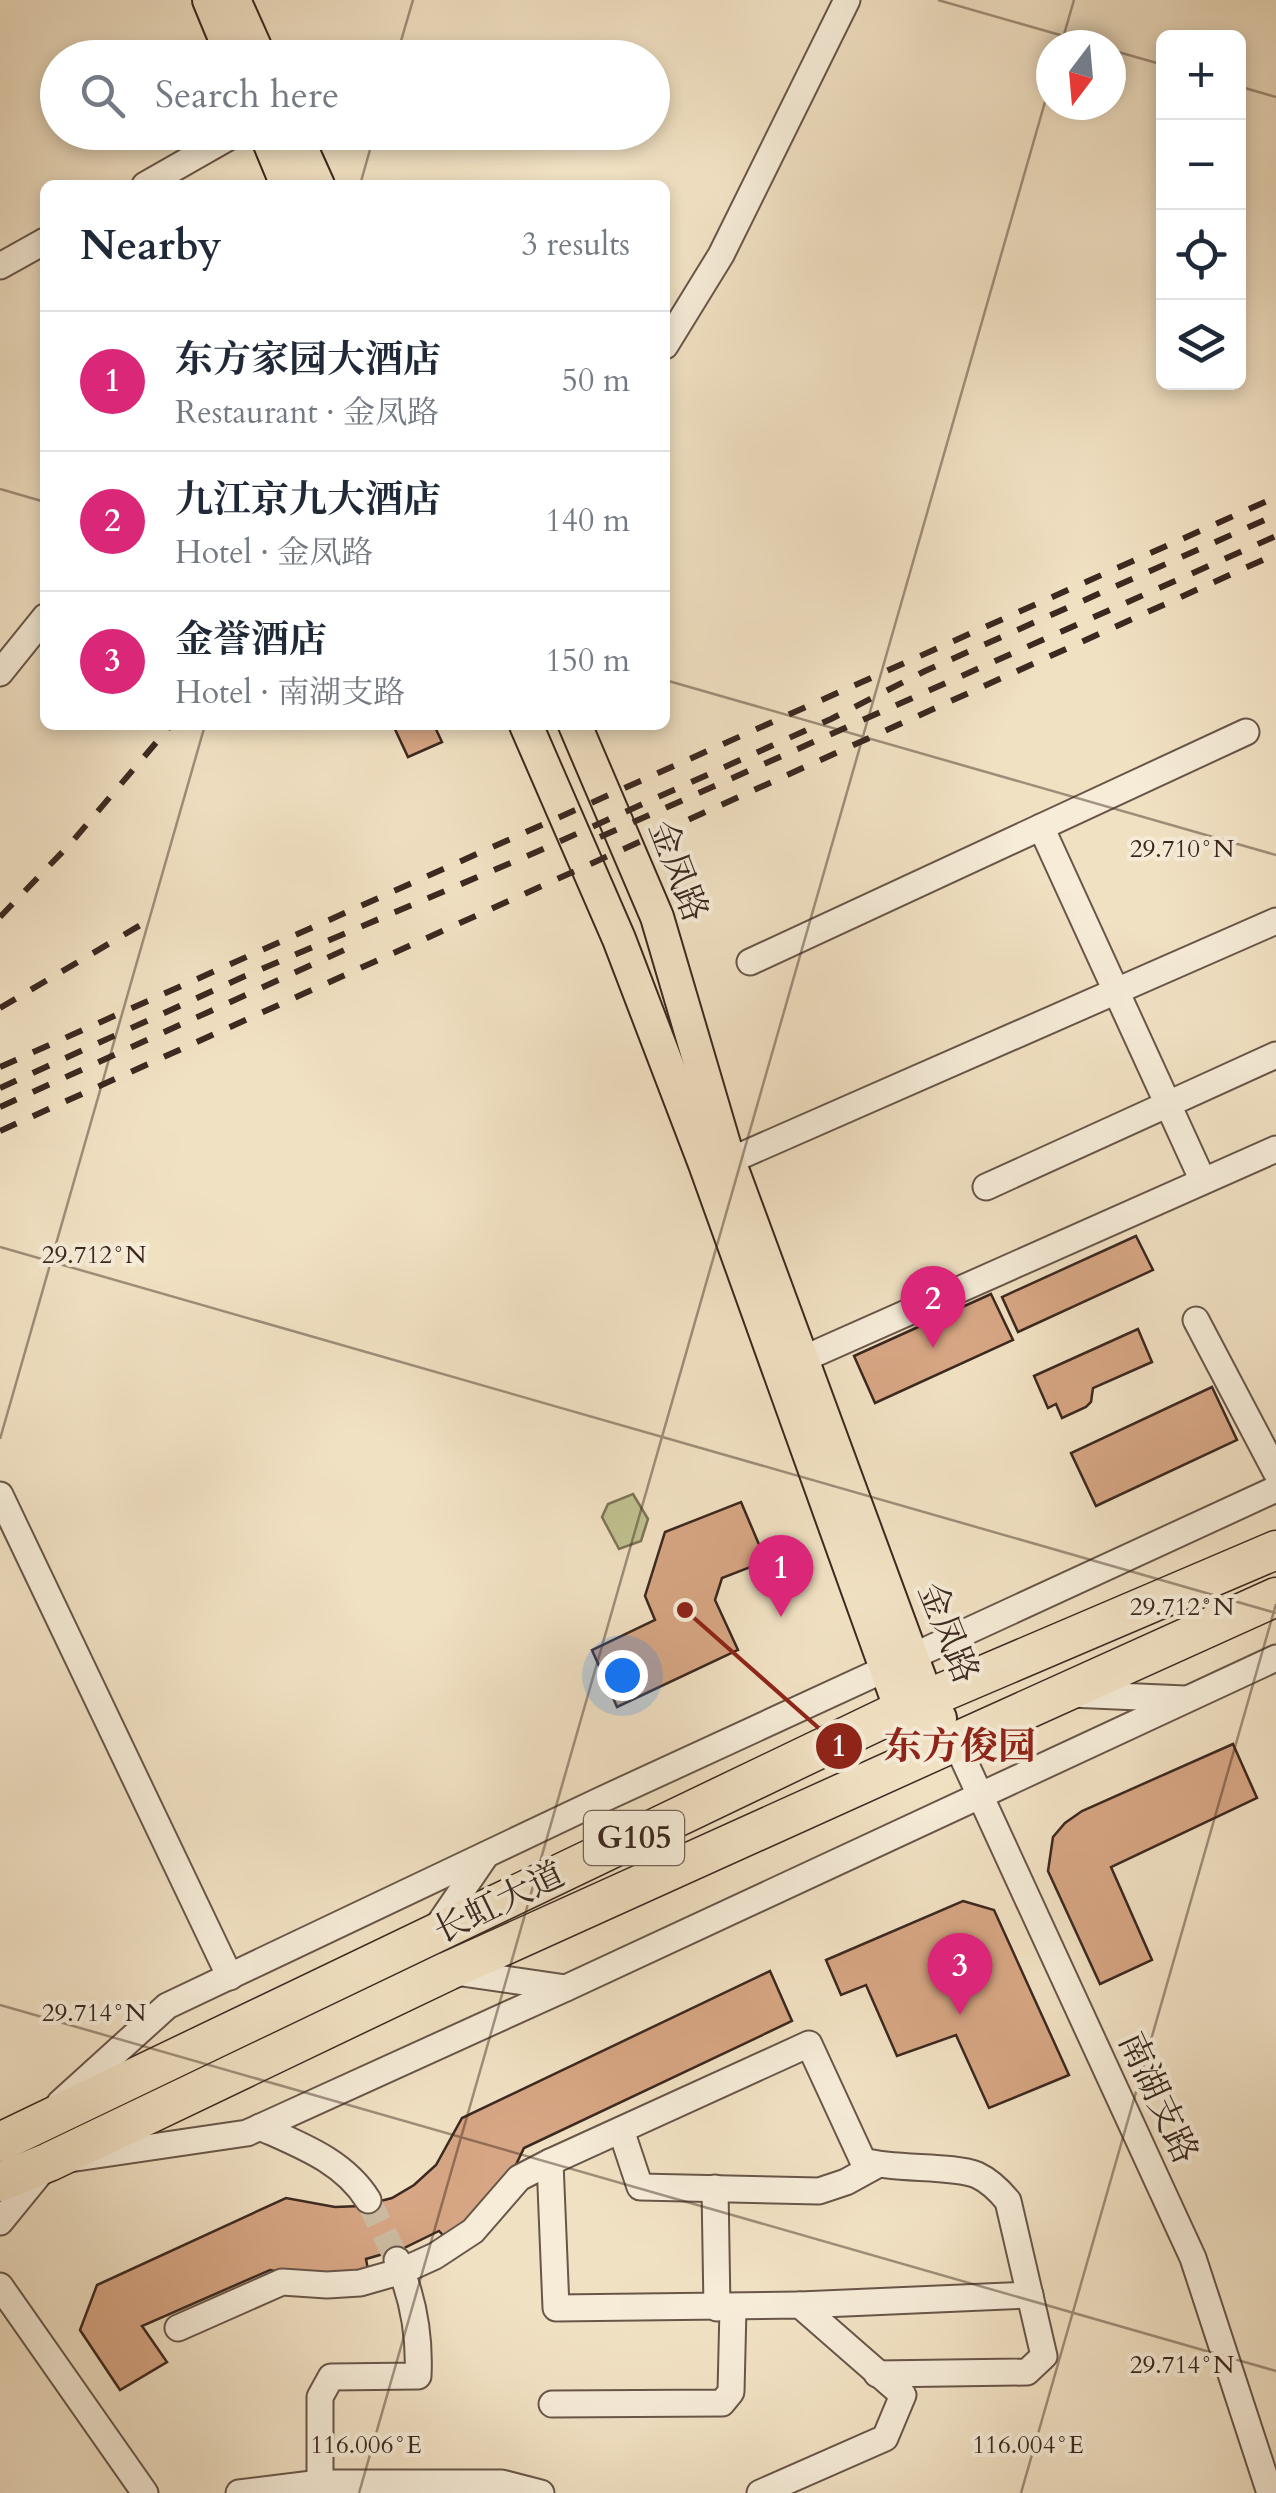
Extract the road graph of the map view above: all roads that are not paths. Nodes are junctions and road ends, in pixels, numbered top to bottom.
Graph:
1 (209, 0) edge
2 (234, 0) edge
3 (847, 0) edge
4 (226, 40) edge
5 (252, 40) edge
6 (206, 150) edge
7 (272, 150) edge
8 (302, 150) edge
9 (153, 180) edge
10 (285, 180) edge
11 (316, 180) edge
12 (40, 244) edge
13 (0, 266) edge
14 (670, 338) edge
15 (40, 623) edge
16 (0, 673) edge
17 (528, 730) edge
18 (577, 730) edge
19 (1246, 732) dead end
20 (1041, 827) junction
21 (1276, 921) edge
22 (750, 962) dead end
23 (1117, 993) junction
24 (1276, 1055) edge
25 (1169, 1106) junction
26 (1276, 1149) edge
27 (730, 1161) junction
28 (1203, 1181) junction
29 (986, 1187) dead end
30 (1196, 1320) dead end
31 (803, 1359) junction
32 (1276, 1472) edge
33 (1276, 1489) edge
34 (0, 1495) edge
35 (1276, 1550) edge
36 (1276, 1597) edge
37 (1276, 1658) edge
38 (899, 1663) junction
39 (1065, 1694) junction
40 (1190, 1699) junction
41 (914, 1704) junction
42 (956, 1742) junction
43 (981, 1796) junction
44 (486, 1855) junction
45 (431, 1936) junction
46 (448, 1971) junction
47 (230, 1977) junction
48 (566, 1988) junction
49 (260, 2127) junction
50 (621, 2130) junction
51 (10, 2134) edge
52 (49, 2162) junction
53 (550, 2162) junction
54 (876, 2165) junction
55 (0, 2182) edge
56 (715, 2188) junction
57 (368, 2200) tunnel mouth
58 (0, 2222) edge
59 (399, 2266) junction
60 (0, 2286) edge
61 (1030, 2296) junction
62 (800, 2306) junction
63 (725, 2308) junction
64 (178, 2328) dead end
65 (877, 2374) junction
66 (552, 2404) dead end
67 (320, 2483) junction
68 (145, 2493) edge
69 (240, 2493) edge
70 (541, 2493) edge
71 (760, 2493) edge
72 (1270, 2493) edge

1 - 4 main road
2 - 5 main road
3 - 14 street
6 - 9 street
7 - 10 main road
8 - 11 main road
12 - 13 street
15 - 16 street
17 - 38 main road, 金凤路
18 - 27 main road, 金凤路
19 - 20 street
20 - 22 street
20 - 23 street
21 - 23 street
23 - 25 street
23 - 27 street
24 - 25 street
25 - 28 street
25 - 29 street
26 - 28 street
27 - 31 main road, 金凤路
28 - 31 street
30 - 32 street
31 - 38 main road, 金凤路
33 - 38 street
34 - 47 street
35 - 41 highway, 长虹大道 / G105
36 - 39 highway, 长虹大道 / G105
37 - 40 street
38 - 41 main road, 金凤路
38 - 44 street
39 - 40 street
39 - 42 highway, 长虹大道 / G105
40 - 43 street
41 - 42 main road, 金凤路
41 - 45 highway, 长虹大道 / G105
42 - 43 street, 南湖支路
42 - 46 highway, 长虹大道 / G105
43 - 48 street
43 - 72 street, 南湖支路
44 - 45 street
44 - 47 street
45 - 51 highway, 长虹大道 / G105
46 - 48 street
46 - 52 highway, 长虹大道 / G105
47 - 51 street
48 - 49 street
49 - 52 street
49 - 57 street
50 - 53 street
50 - 54 street
50 - 56 street
52 - 55 highway, 长虹大道 / G105
52 - 58 street
53 - 59 street
53 - 63 street
54 - 56 street
54 - 61 street
56 - 63 street
59 - 64 street
59 - 67 street
60 - 68 street
61 - 62 street
61 - 65 street
62 - 63 street
62 - 65 street
63 - 66 street
65 - 71 street
67 - 69 street
67 - 70 street

